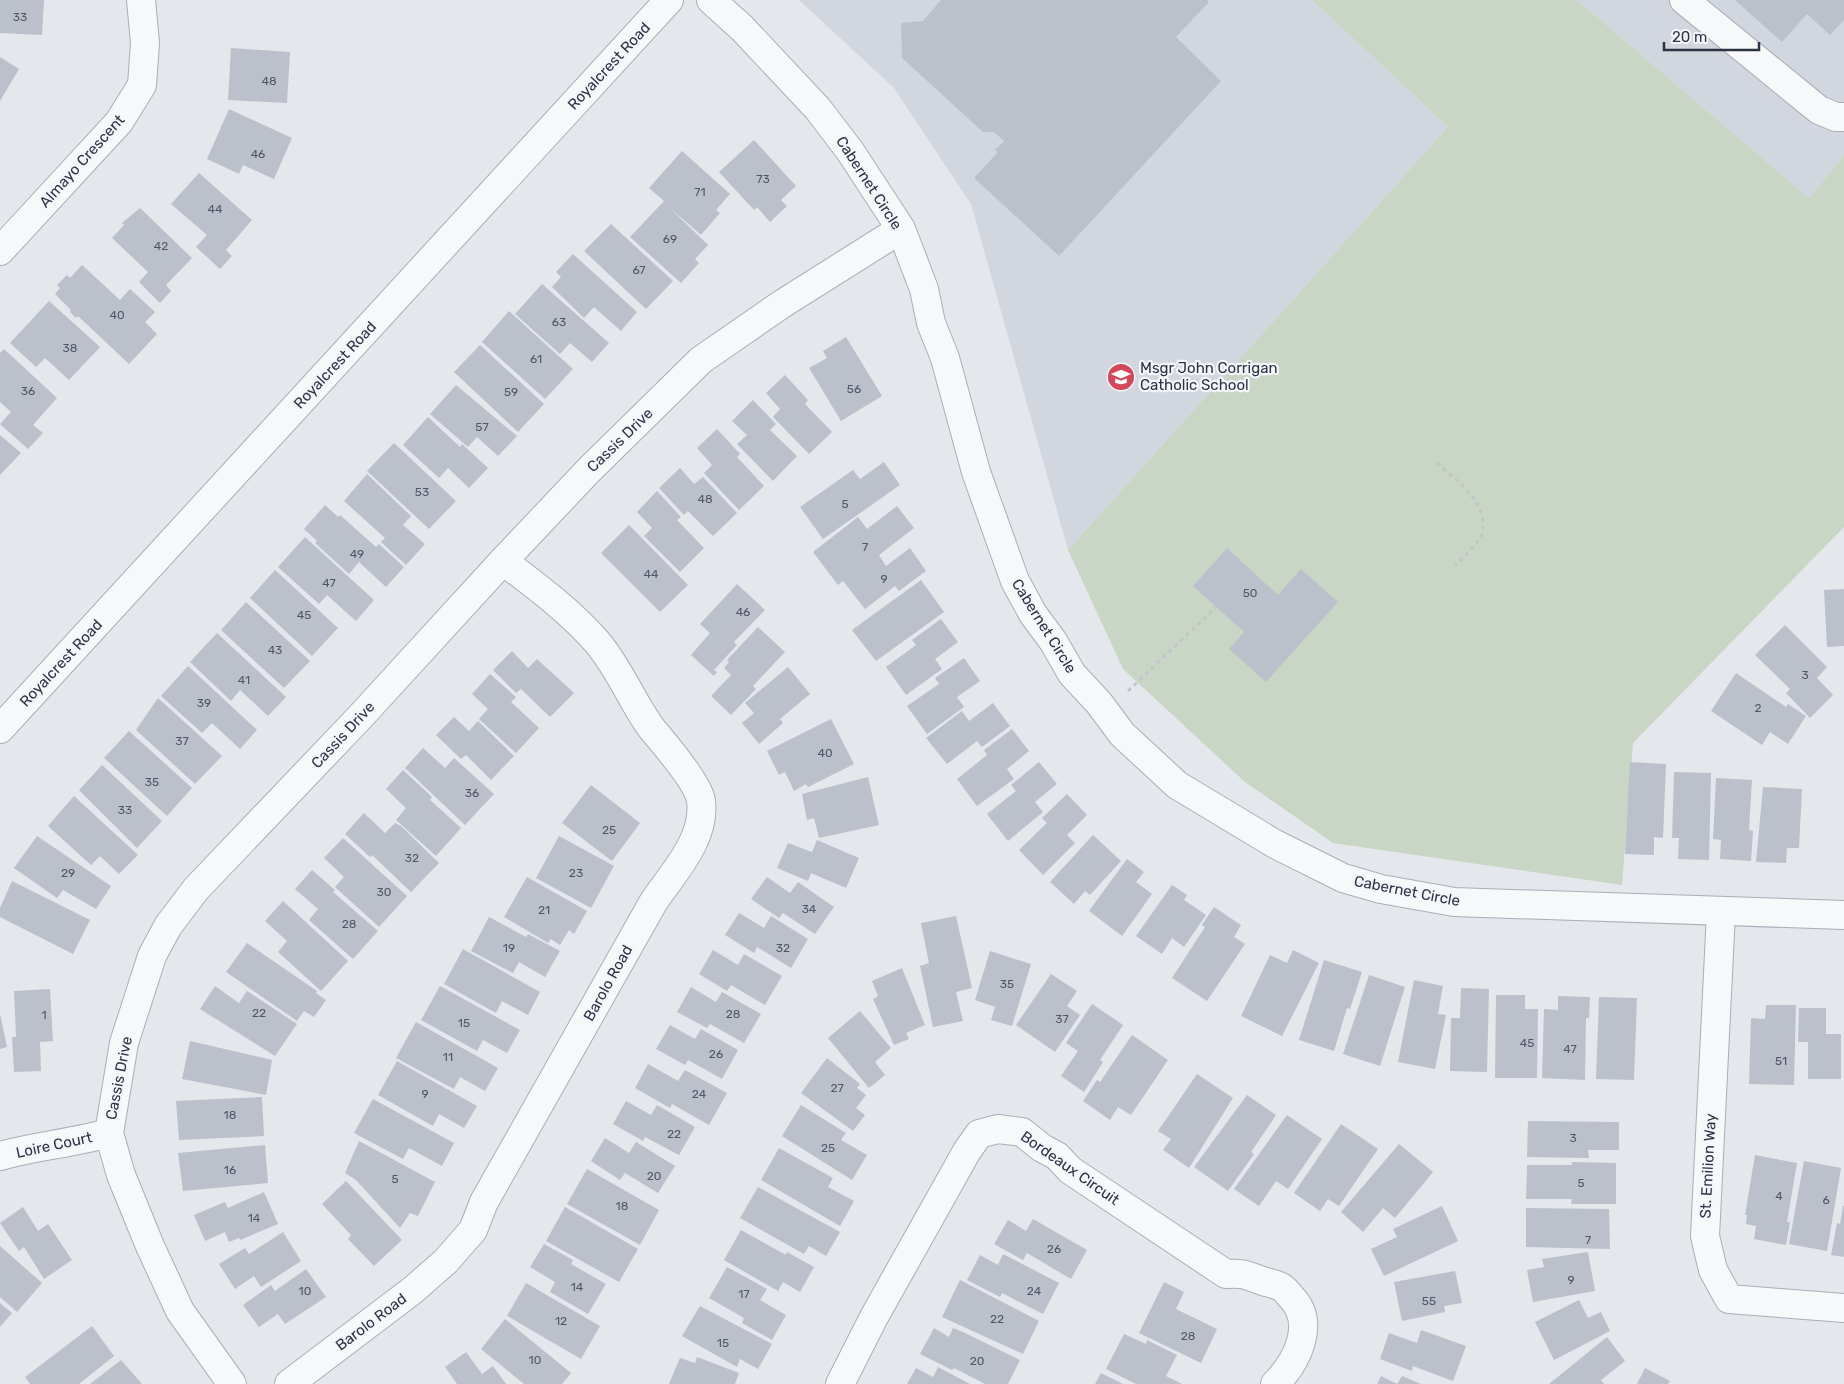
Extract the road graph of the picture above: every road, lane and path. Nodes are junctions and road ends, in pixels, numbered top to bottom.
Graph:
1 (141, 0) edge
2 (669, 0) edge
3 (711, 0) edge
4 (1684, 0) edge
5 (1844, 117) edge
6 (901, 229) junction
7 (0, 251) edge
8 (1437, 463) dead end
9 (503, 561) junction
10 (1455, 566) dead end
11 (1216, 607) dead end
12 (1104, 710) junction
13 (0, 730) edge
14 (1721, 912) junction
15 (1844, 915) edge
16 (109, 1133) junction
17 (0, 1156) edge
18 (1844, 1308) edge
19 (232, 1384) edge
20 (290, 1384) edge
21 (840, 1384) edge
22 (1275, 1384) edge

1 - 7 street, Almayo Crescent
2 - 13 street, Royalcrest Road
3 - 6 street, Cabernet Circle
4 - 5 street
6 - 9 street, Cassis Drive
6 - 12 street, Cabernet Circle
8 - 10 path
9 - 16 street, Cassis Drive
9 - 20 street, Barolo Road
11 - 12 path
12 - 14 street, Cabernet Circle
14 - 15 street, Cabernet Circle
14 - 18 street, St. Emilion Way
16 - 17 street, Loire Court
16 - 19 street, Cassis Drive
21 - 22 street, Bordeaux Circuit

